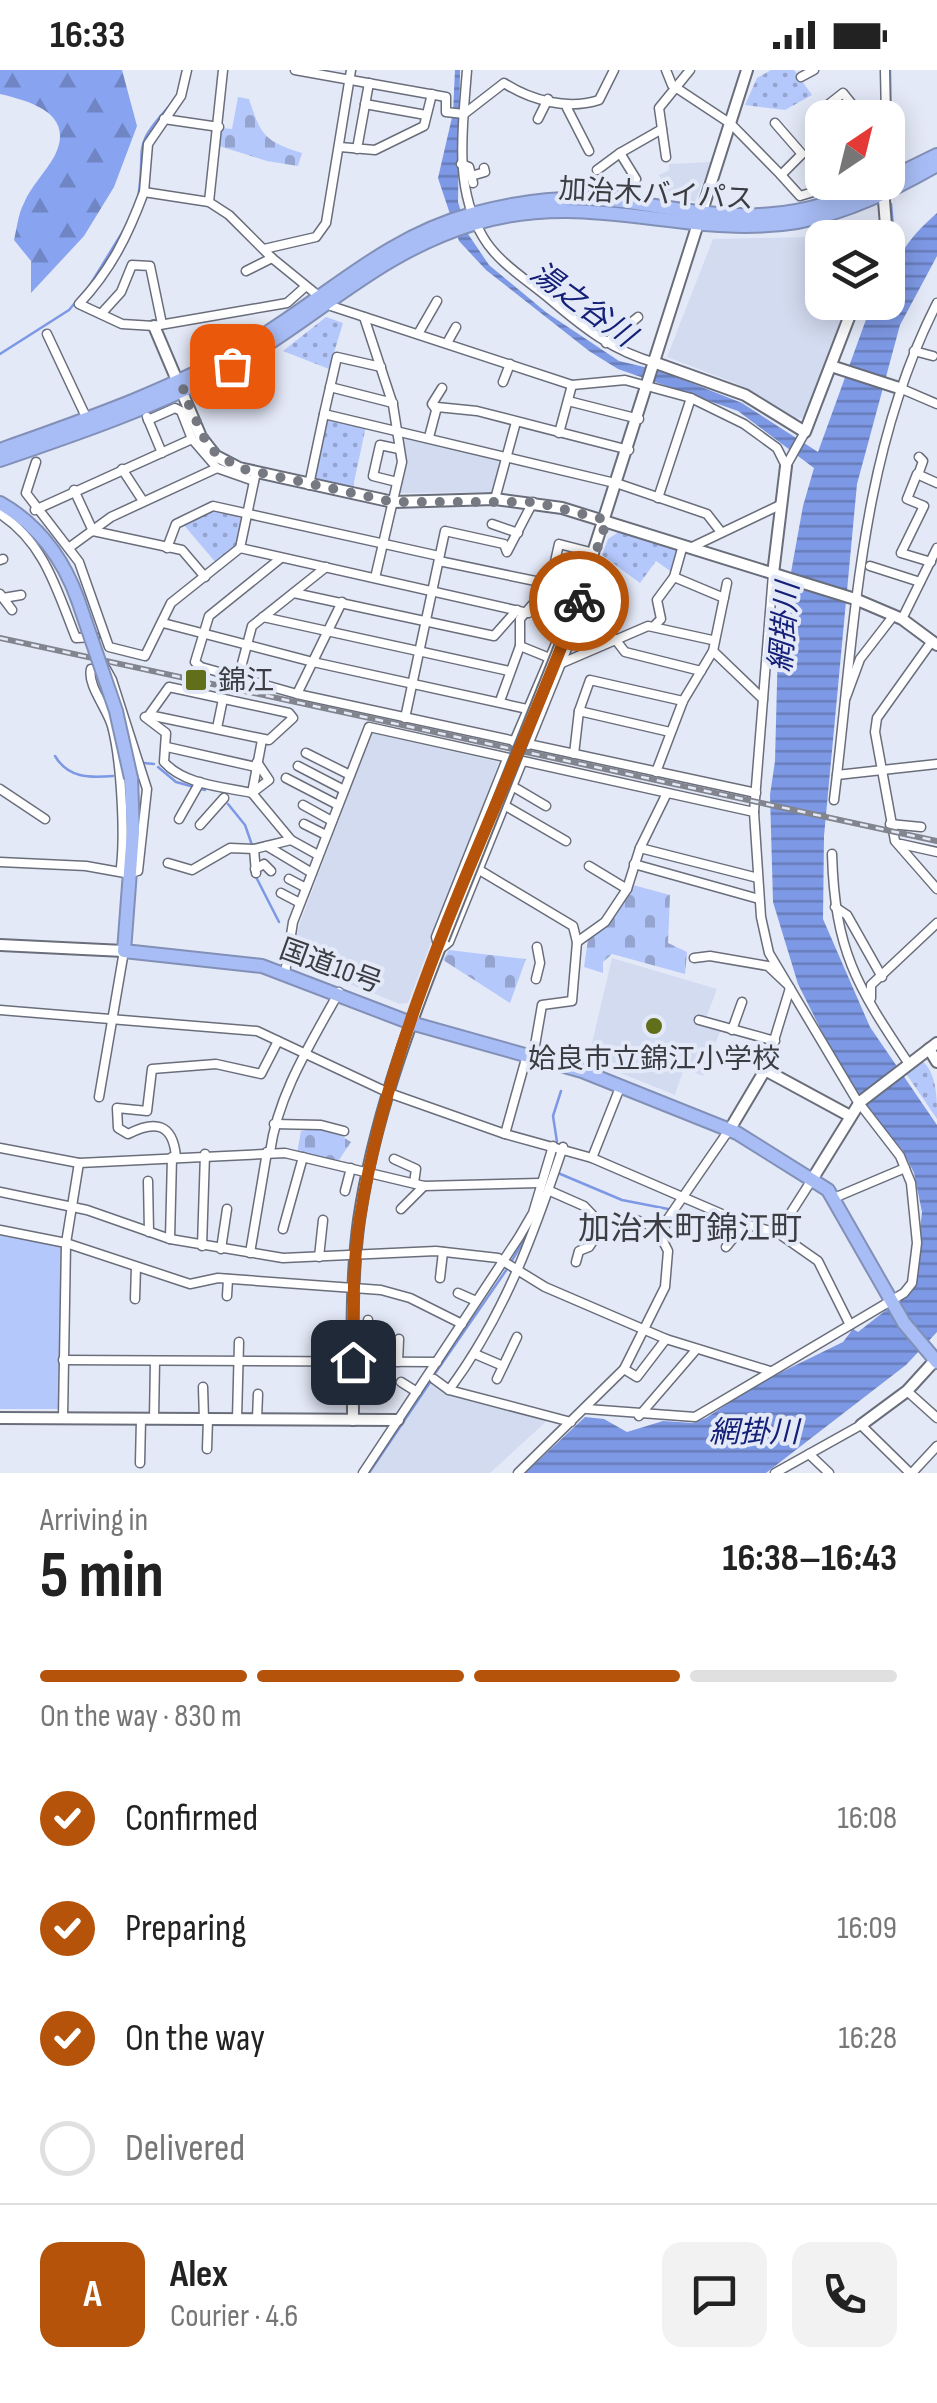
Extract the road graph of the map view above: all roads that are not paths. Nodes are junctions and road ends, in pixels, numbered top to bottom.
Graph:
1 (187, 70) edge
2 (223, 70) edge
3 (295, 70) edge
4 (467, 70) edge
5 (614, 70) edge
6 (666, 70) edge
7 (690, 70) edge
8 (747, 70) edge
9 (814, 70) edge
10 (885, 70) edge
11 (350, 75) edge
12 (801, 77) dead end
13 (369, 83) junction
14 (676, 86) junction
15 (432, 94) junction
16 (548, 99) junction
17 (886, 100) edge
18 (365, 104) junction
19 (568, 108) junction
20 (464, 114) junction
21 (426, 115) junction
22 (164, 118) junction
23 (538, 119) dead end
24 (775, 123) dead end
25 (731, 124) junction
26 (219, 128) junction
27 (662, 129) junction
28 (340, 147) junction
29 (357, 148) junction
30 (589, 151) dead end
31 (620, 153) junction
32 (937, 154) edge
33 (666, 157) dead end
34 (462, 164) junction
35 (937, 166) edge
36 (597, 170) dead end
37 (905, 172) edge
38 (781, 175) junction
39 (905, 177) edge
40 (490, 185) dead end
41 (144, 192) junction
42 (805, 194) edge
43 (844, 200) edge
44 (620, 201) junction
45 (208, 202) junction
46 (702, 218) junction
47 (473, 219) junction
48 (264, 249) junction
49 (272, 258) junction
50 (246, 271) dead end
51 (304, 287) junction
52 (321, 299) junction
53 (437, 302) dead end
54 (937, 302) edge
55 (101, 314) junction
56 (364, 317) junction
57 (638, 317) dead end
58 (933, 318) edge
59 (850, 320) edge
60 (158, 325) junction
61 (456, 327) dead end
62 (47, 334) dead end
63 (418, 334) junction
64 (447, 343) junction
65 (606, 343) junction
66 (914, 351) junction
67 (933, 356) dead end
68 (510, 364) junction
69 (656, 364) junction
70 (381, 367) junction
71 (836, 367) junction
72 (540, 374) junction
73 (503, 382) dead end
74 (572, 385) junction
75 (181, 386) junction
76 (650, 386) junction
77 (330, 387) junction
78 (442, 388) dead end
79 (536, 388) dead end
80 (898, 388) junction
81 (691, 398) junction
82 (568, 401) junction
83 (393, 403) junction
84 (937, 404) edge
85 (434, 408) junction
86 (145, 414) junction
87 (324, 414) junction
88 (87, 419) junction
89 (639, 419) junction
90 (516, 422) junction
91 (396, 429) junction
92 (559, 433) junction
93 (804, 435) junction
94 (428, 437) junction
95 (192, 440) junction
96 (399, 449) junction
97 (629, 450) junction
98 (162, 453) junction
99 (507, 454) junction
100 (919, 457) dead end
101 (1, 458) edge
102 (789, 460) junction
103 (36, 462) dead end
104 (217, 468) junction
105 (122, 469) junction
106 (918, 475) junction
107 (255, 477) junction
108 (397, 482) junction
109 (937, 483) edge
110 (618, 484) junction
111 (309, 485) junction
112 (74, 490) junction
113 (658, 498) junction
114 (496, 499) junction
115 (143, 501) junction
116 (393, 502) junction
117 (534, 502) junction
118 (0, 503) edge
119 (780, 504) junction
120 (35, 510) junction
121 (0, 514) edge
122 (248, 514) junction
123 (607, 520) junction
124 (492, 524) dead end
125 (93, 532) junction
126 (518, 532) junction
127 (721, 532) junction
128 (382, 544) junction
129 (688, 546) junction
130 (70, 547) junction
131 (168, 548) junction
132 (240, 548) junction
133 (937, 548) edge
134 (507, 552) junction
135 (596, 554) junction
136 (281, 558) junction
137 (439, 558) junction
138 (931, 562) junction
139 (870, 566) dead end
140 (326, 567) junction
141 (495, 572) junction
142 (775, 575) junction
143 (205, 577) junction
144 (674, 577) junction
145 (375, 578) junction
146 (585, 582) junction
147 (920, 582) junction
148 (727, 583) dead end
149 (550, 584) junction
150 (432, 591) junction
151 (294, 593) junction
152 (21, 595) dead end
153 (1, 596) edge
154 (724, 598) junction
155 (853, 599) junction
156 (342, 602) junction
157 (12, 610) dead end
158 (517, 610) junction
159 (528, 613) junction
160 (263, 617) junction
161 (898, 617) junction
162 (425, 621) junction
163 (163, 623) junction
164 (654, 626) junction
165 (328, 631) junction
166 (206, 633) junction
167 (104, 637) junction
168 (615, 639) junction
169 (712, 640) junction
170 (935, 643) edge
171 (246, 644) junction
172 (520, 646) junction
173 (419, 651) junction
174 (712, 651) junction
175 (548, 658) junction
176 (313, 662) junction
177 (562, 663) junction
178 (509, 671) junction
179 (701, 671) junction
180 (244, 682) junction
181 (412, 683) junction
182 (297, 694) junction
183 (224, 699) junction
184 (764, 700) junction
185 (683, 701) junction
186 (500, 702) junction
187 (842, 707) junction
188 (529, 708) junction
189 (121, 710) junction
190 (578, 711) junction
191 (541, 712) junction
192 (147, 716) junction
193 (405, 718) junction
194 (217, 728) junction
195 (670, 732) junction
196 (262, 740) junction
197 (514, 742) junction
198 (528, 745) junction
199 (167, 746) junction
200 (306, 752) dead end
201 (574, 754) junction
202 (507, 758) junction
203 (522, 762) junction
204 (257, 764) junction
205 (937, 764) edge
206 (298, 766) dead end
207 (880, 770) junction
208 (656, 772) junction
209 (350, 775) junction
210 (837, 775) junction
211 (286, 778) dead end
212 (499, 780) junction
213 (205, 783) junction
214 (512, 785) junction
215 (0, 789) edge
216 (344, 790) junction
217 (252, 793) junction
218 (756, 794) junction
219 (666, 795) junction
220 (834, 800) dead end
221 (303, 804) dead end
222 (338, 805) junction
223 (504, 806) junction
224 (546, 806) dead end
225 (754, 812) junction
226 (179, 818) dead end
227 (45, 819) dead end
228 (332, 821) junction
229 (200, 824) dead end
230 (304, 824) dead end
231 (890, 824) junction
232 (922, 827) dead end
233 (230, 835) dead end
234 (326, 836) junction
235 (292, 840) junction
236 (566, 841) dead end
237 (901, 844) junction
238 (267, 846) junction
239 (236, 847) junction
240 (640, 848) junction
241 (254, 849) junction
242 (937, 852) edge
243 (832, 854) dead end
244 (318, 855) junction
245 (0, 862) edge
246 (466, 862) junction
247 (168, 863) dead end
248 (634, 864) junction
249 (589, 866) dead end
250 (479, 868) junction
251 (271, 872) dead end
252 (312, 872) junction
253 (128, 874) junction
254 (758, 878) junction
255 (289, 879) dead end
256 (306, 888) junction
257 (628, 889) junction
258 (937, 889) edge
259 (281, 893) dead end
260 (760, 899) junction
261 (300, 903) junction
262 (836, 907) junction
263 (937, 923) edge
264 (578, 942) junction
265 (0, 945) edge
266 (441, 945) junction
267 (537, 946) dead end
268 (124, 951) junction
269 (694, 958) dead end
270 (285, 973) junction
271 (882, 977) junction
272 (536, 980) dead end
273 (790, 986) junction
274 (339, 992) junction
275 (742, 1002) dead end
276 (873, 1007) junction
277 (0, 1010) edge
278 (115, 1019) junction
279 (700, 1020) dead end
280 (411, 1023) junction
281 (732, 1030) junction
282 (278, 1041) junction
283 (776, 1041) junction
284 (933, 1046) edge
285 (305, 1053) junction
286 (530, 1056) junction
287 (744, 1056) dead end
288 (937, 1062) edge
289 (907, 1065) junction
290 (766, 1068) junction
291 (621, 1084) junction
292 (389, 1093) junction
293 (99, 1098) dead end
294 (860, 1102) junction
295 (850, 1116) junction
296 (274, 1124) junction
297 (730, 1129) junction
298 (344, 1131) dead end
299 (505, 1134) junction
300 (558, 1147) junction
301 (0, 1148) edge
302 (268, 1152) junction
303 (205, 1154) junction
304 (303, 1156) junction
305 (174, 1157) junction
306 (592, 1158) junction
307 (394, 1159) dead end
308 (79, 1164) junction
309 (351, 1168) junction
310 (905, 1168) junction
311 (368, 1172) junction
312 (813, 1178) junction
313 (148, 1181) dead end
314 (414, 1183) junction
315 (540, 1184) junction
316 (424, 1186) junction
317 (345, 1190) dead end
318 (550, 1191) junction
319 (0, 1192) edge
320 (681, 1197) junction
321 (834, 1198) junction
322 (73, 1208) junction
323 (259, 1208) junction
324 (401, 1209) dead end
325 (228, 1210) dead end
326 (272, 1210) dead end
327 (323, 1220) dead end
328 (636, 1220) dead end
329 (745, 1224) junction
330 (284, 1228) dead end
331 (0, 1230) edge
332 (663, 1230) junction
333 (149, 1232) junction
334 (778, 1232) junction
335 (170, 1240) junction
336 (66, 1243) junction
337 (202, 1246) junction
338 (726, 1247) dead end
339 (221, 1249) junction
340 (443, 1252) junction
341 (250, 1253) junction
342 (356, 1254) junction
343 (319, 1257) junction
344 (504, 1260) junction
345 (576, 1262) dead end
346 (136, 1267) junction
347 (518, 1270) junction
348 (440, 1278) dead end
349 (228, 1279) junction
350 (355, 1286) junction
351 (458, 1293) dead end
352 (133, 1295) dead end
353 (227, 1296) dead end
354 (476, 1300) junction
355 (893, 1300) junction
356 (368, 1320) dead end
357 (462, 1324) junction
358 (850, 1325) junction
359 (646, 1331) junction
360 (328, 1338) dead end
361 (517, 1338) dead end
362 (398, 1339) dead end
363 (666, 1340) junction
364 (240, 1342) dead end
365 (694, 1351) junction
366 (475, 1354) junction
367 (934, 1359) edge
368 (64, 1360) junction
369 (155, 1361) junction
370 (239, 1362) junction
371 (327, 1362) junction
372 (353, 1362) junction
373 (367, 1362) junction
374 (398, 1362) junction
375 (437, 1362) junction
376 (504, 1366) junction
377 (624, 1370) junction
378 (770, 1372) junction
379 (434, 1379) dead end
380 (496, 1379) dead end
381 (401, 1382) dead end
382 (204, 1387) dead end
383 (448, 1390) junction
384 (417, 1392) junction
385 (907, 1392) junction
386 (258, 1394) dead end
387 (587, 1408) junction
388 (639, 1416) junction
389 (0, 1418) edge
390 (63, 1418) junction
391 (937, 1418) edge
392 (140, 1419) junction
393 (154, 1419) junction
394 (206, 1419) junction
395 (237, 1420) junction
396 (257, 1420) junction
397 (353, 1420) junction
398 (398, 1420) junction
399 (570, 1422) junction
400 (861, 1425) junction
401 (937, 1446) edge
402 (207, 1449) dead end
403 (809, 1454) junction
404 (140, 1463) dead end
405 (784, 1464) junction
406 (363, 1473) edge
407 (518, 1473) edge
408 (775, 1473) edge
409 (794, 1473) edge
410 (829, 1473) edge
411 (911, 1473) edge

1 - 22 street
2 - 26 street
3 - 11 street
4 - 20 street
5 - 19 street
6 - 14 street
7 - 14 street
8 - 25 street
9 - 12 street
10 - 17 street
11 - 13 street
11 - 28 street
13 - 15 street
13 - 18 street
14 - 25 street
14 - 27 street
15 - 20 street
15 - 21 street
16 - 19 street
16 - 20 street
16 - 23 street
18 - 21 street
18 - 29 street
19 - 30 street
20 - 34 street
21 - 29 street
22 - 26 street
22 - 41 street
24 - 38 street
25 - 38 street
25 - 46 street
26 - 45 street
27 - 31 street
27 - 33 street
28 - 29 street
28 - 48 street
31 - 36 street
31 - 44 street
32 - 37 highway, 加治木バイパス
34 - 40 street
34 - 47 street
35 - 39 highway, 加治木バイパス
38 - 42 street
41 - 45 street
41 - 55 street
43 - 46 highway, 加治木バイパス
44 - 46 highway, 加治木バイパス
44 - 47 highway, 加治木バイパス
45 - 48 street
46 - 47 highway, 加治木バイパス
46 - 69 street
47 - 52 highway, 加治木バイパス
47 - 65 street
48 - 49 street
49 - 50 street
49 - 51 street
51 - 52 street
51 - 60 street
52 - 56 street
52 - 75 highway, 加治木バイパス
53 - 63 street
54 - 58 street
55 - 60 street
55 - 60 street
56 - 63 street
56 - 70 street
57 - 65 street
58 - 66 street
59 - 71 street
60 - 75 street
61 - 64 street
62 - 88 street
63 - 64 street
64 - 68 street
65 - 69 street
66 - 67 street
66 - 80 street
68 - 72 street
68 - 73 street
69 - 76 street
69 - 93 street
70 - 77 street
70 - 83 street
71 - 80 street
71 - 93 street
72 - 74 street
72 - 79 street
74 - 76 street
74 - 82 street
75 - 86 highway, 加治木バイパス
75 - 88 highway, 加治木バイパス
75 - 107 street
76 - 81 street
76 - 89 street
77 - 83 street
77 - 87 street
78 - 85 street
80 - 84 street
80 - 155 street
81 - 102 street
81 - 113 street
82 - 89 street
82 - 92 street
83 - 91 street
85 - 90 street
85 - 94 street
86 - 95 street
86 - 98 street
86 - 101 highway, 加治木バイパス
87 - 91 street
87 - 111 street
88 - 101 highway, 加治木バイパス
89 - 97 street
90 - 92 street
90 - 99 street
91 - 94 street
91 - 96 street
92 - 97 street
93 - 102 street
94 - 99 street
95 - 98 street
95 - 104 street
96 - 108 street
96 - 108 street
97 - 110 street
98 - 105 street
99 - 110 street
99 - 114 street
100 - 106 street
102 - 119 street
103 - 120 street
104 - 107 street
104 - 115 street
105 - 112 street
105 - 115 street
106 - 109 street
106 - 138 street
107 - 111 street
107 - 122 street
108 - 116 street
110 - 113 street
110 - 123 street
111 - 116 street
112 - 120 street
112 - 125 street
113 - 127 street
114 - 116 street
114 - 117 street
115 - 125 street
116 - 128 street
117 - 123 street
117 - 126 street
118 - 253 highway, bridge
119 - 127 street
119 - 142 street
120 - 130 street
121 - 167 street
122 - 128 street
122 - 131 street
122 - 132 street
123 - 129 street
123 - 135 street
124 - 126 street
125 - 130 street
125 - 131 street
126 - 134 street
127 - 129 street
128 - 137 street
128 - 145 street
129 - 142 street
129 - 144 street
130 - 167 street
131 - 143 street
132 - 136 street
132 - 143 street
133 - 138 street
134 - 137 street
134 - 141 street
135 - 146 street
135 - 149 street
136 - 140 street
136 - 166 street
137 - 141 street
137 - 150 street
138 - 147 street
139 - 147 street
140 - 145 street
140 - 151 street
141 - 149 street
142 - 155 street
142 - 184 street
143 - 163 street
144 - 154 street
144 - 164 street
145 - 150 street
146 - 175 street
146 - 177 street
146 - 266 street, bridge
147 - 161 street
148 - 154 street
149 - 159 street
150 - 158 street
150 - 162 street
151 - 156 street
151 - 160 street
152 - 153 street
153 - 157 street
154 - 169 street
155 - 161 street
155 - 187 street
156 - 162 street
156 - 165 street
158 - 159 street
158 - 162 street
159 - 172 street
160 - 165 street
160 - 171 street
161 - 170 street
161 - 187 street
162 - 173 street
163 - 166 street
163 - 167 street
164 - 168 street
164 - 169 street
165 - 173 street
165 - 176 street
166 - 171 street
166 - 180 street
168 - 177 street
168 - 179 street
169 - 174 street
170 - 207 street
171 - 176 street
171 - 180 street
172 - 175 street
172 - 178 street
173 - 178 street
173 - 181 street
174 - 179 street
174 - 184 street
175 - 177 street
175 - 188 street
176 - 181 street
176 - 182 street
177 - 191 street
178 - 186 street
179 - 185 street
180 - 182 street
181 - 186 street
181 - 193 street
182 - 193 street
183 - 192 street
183 - 194 street
183 - 196 street
184 - 218 street
185 - 190 street
185 - 195 street
186 - 188 street
187 - 210 street
188 - 191 street
188 - 197 street
189 - 192 street
189 - 253 street
189 - 253 street
190 - 195 street
190 - 201 street
191 - 198 street
192 - 194 street
192 - 199 street
193 - 197 street
194 - 196 street
195 - 208 street
196 - 204 street
197 - 198 street
198 - 201 street
199 - 204 street
199 - 213 street
200 - 209 street
201 - 208 street
202 - 203 street
202 - 209 street
202 - 212 street
203 - 214 street
203 - 219 street
204 - 217 street
204 - 217 street
205 - 207 street
206 - 216 street
207 - 210 street
207 - 231 street
208 - 218 street
209 - 216 street
210 - 220 street
211 - 222 street
212 - 214 street
212 - 246 street
213 - 217 street
213 - 226 street
213 - 229 street
214 - 223 street
214 - 224 street
215 - 227 street
216 - 222 street
217 - 235 street
218 - 225 street
219 - 225 street
219 - 240 street
221 - 228 street
222 - 228 street
223 - 236 street
223 - 250 street
225 - 254 street
228 - 234 street
230 - 234 street
231 - 232 street
231 - 237 street
233 - 239 street
234 - 244 street
235 - 238 street
235 - 244 street
237 - 242 street
237 - 258 street
238 - 241 street
238 - 252 street
239 - 241 street
239 - 247 street
240 - 248 street
240 - 254 street
241 - 251 street
243 - 262 street
244 - 252 street
245 - 253 street
246 - 250 street
246 - 266 street
248 - 257 street
248 - 260 street
249 - 257 street
250 - 264 street
250 - 266 street
252 - 256 street
253 - 268 highway
254 - 260 street
255 - 256 street
256 - 261 street
257 - 264 street
259 - 261 street
260 - 273 street
261 - 270 street
262 - 271 street
262 - 276 street
263 - 271 street
264 - 286 street
265 - 268 street
266 - 280 street
267 - 272 street
268 - 270 highway, 国道10号
268 - 278 street
269 - 273 street
270 - 274 highway, 国道10号
271 - 276 street
273 - 283 street
273 - 294 street
274 - 280 highway, 国道10号
274 - 285 street
275 - 281 street
276 - 289 street
277 - 278 street
278 - 282 street
278 - 293 street
279 - 281 street
280 - 286 highway, 国道10号
280 - 292 street
281 - 283 street
282 - 285 street
282 - 305 street
283 - 290 street
284 - 288 street
284 - 289 street
285 - 292 street
285 - 296 street
286 - 291 highway, 国道10号
286 - 299 street
287 - 290 street
289 - 294 street
290 - 295 street
290 - 297 street
291 - 297 highway, 国道10号
291 - 306 street
292 - 299 street
292 - 311 street
294 - 295 street
294 - 310 street
295 - 312 street
296 - 298 street
296 - 302 street
297 - 312 highway, 国道10号
297 - 320 street
299 - 300 street
300 - 306 street
300 - 315 street
300 - 318 street
301 - 308 street
302 - 303 street
302 - 304 street
302 - 323 street
303 - 305 street
303 - 337 street
304 - 309 street
304 - 330 street
305 - 308 street
305 - 335 street
306 - 320 street
307 - 314 street
308 - 322 street
309 - 311 street
309 - 317 street
310 - 321 street
310 - 355 street
311 - 314 street
311 - 342 street
312 - 321 highway, 国道10号
312 - 334 street
313 - 333 street
314 - 316 street
315 - 316 street
315 - 344 street
316 - 324 street
318 - 345 street
318 - 347 street
319 - 322 street
320 - 329 street
320 - 332 street
321 - 355 highway, 国道10号
322 - 333 street
322 - 336 street
323 - 326 street
323 - 341 street
325 - 339 street
327 - 343 street
328 - 332 street
329 - 334 street
329 - 338 street
331 - 336 street
332 - 359 street
333 - 335 street
334 - 358 street
335 - 337 street
336 - 346 street
336 - 368 street
337 - 339 street
339 - 341 street
340 - 342 street
340 - 344 street
340 - 348 street
341 - 343 street
342 - 343 street
342 - 350 street
344 - 347 street
344 - 354 street
346 - 349 street
346 - 352 street
347 - 359 street
347 - 366 street
349 - 350 street
349 - 353 street
350 - 357 street
350 - 372 street
351 - 354 street
354 - 357 street
355 - 358 street
355 - 367 highway, 国道10号
356 - 373 street
357 - 375 street
358 - 378 street
359 - 363 street
359 - 377 street
360 - 371 street
361 - 376 street
362 - 374 street
363 - 365 street
363 - 377 street
364 - 370 street
365 - 378 street
365 - 388 street
366 - 376 street
366 - 383 street
367 - 385 street
368 - 369 street
368 - 390 street
369 - 370 street
369 - 393 street
370 - 371 street
370 - 395 street
371 - 372 street
372 - 373 street
372 - 397 street
373 - 374 street
374 - 375 street
375 - 384 street
376 - 380 street
377 - 387 street
378 - 388 street
379 - 383 street
381 - 384 street
382 - 394 street
383 - 399 street
384 - 398 street
385 - 391 street
385 - 400 street
386 - 396 street
387 - 388 street
387 - 399 street
389 - 390 street
390 - 392 street
392 - 393 street
392 - 404 street
393 - 394 street
394 - 395 street
394 - 402 street
395 - 396 street
396 - 397 street
397 - 398 street
398 - 406 street
399 - 407 street
400 - 403 street
400 - 411 street
401 - 411 street
403 - 405 street
403 - 410 street
405 - 408 street
405 - 409 street

